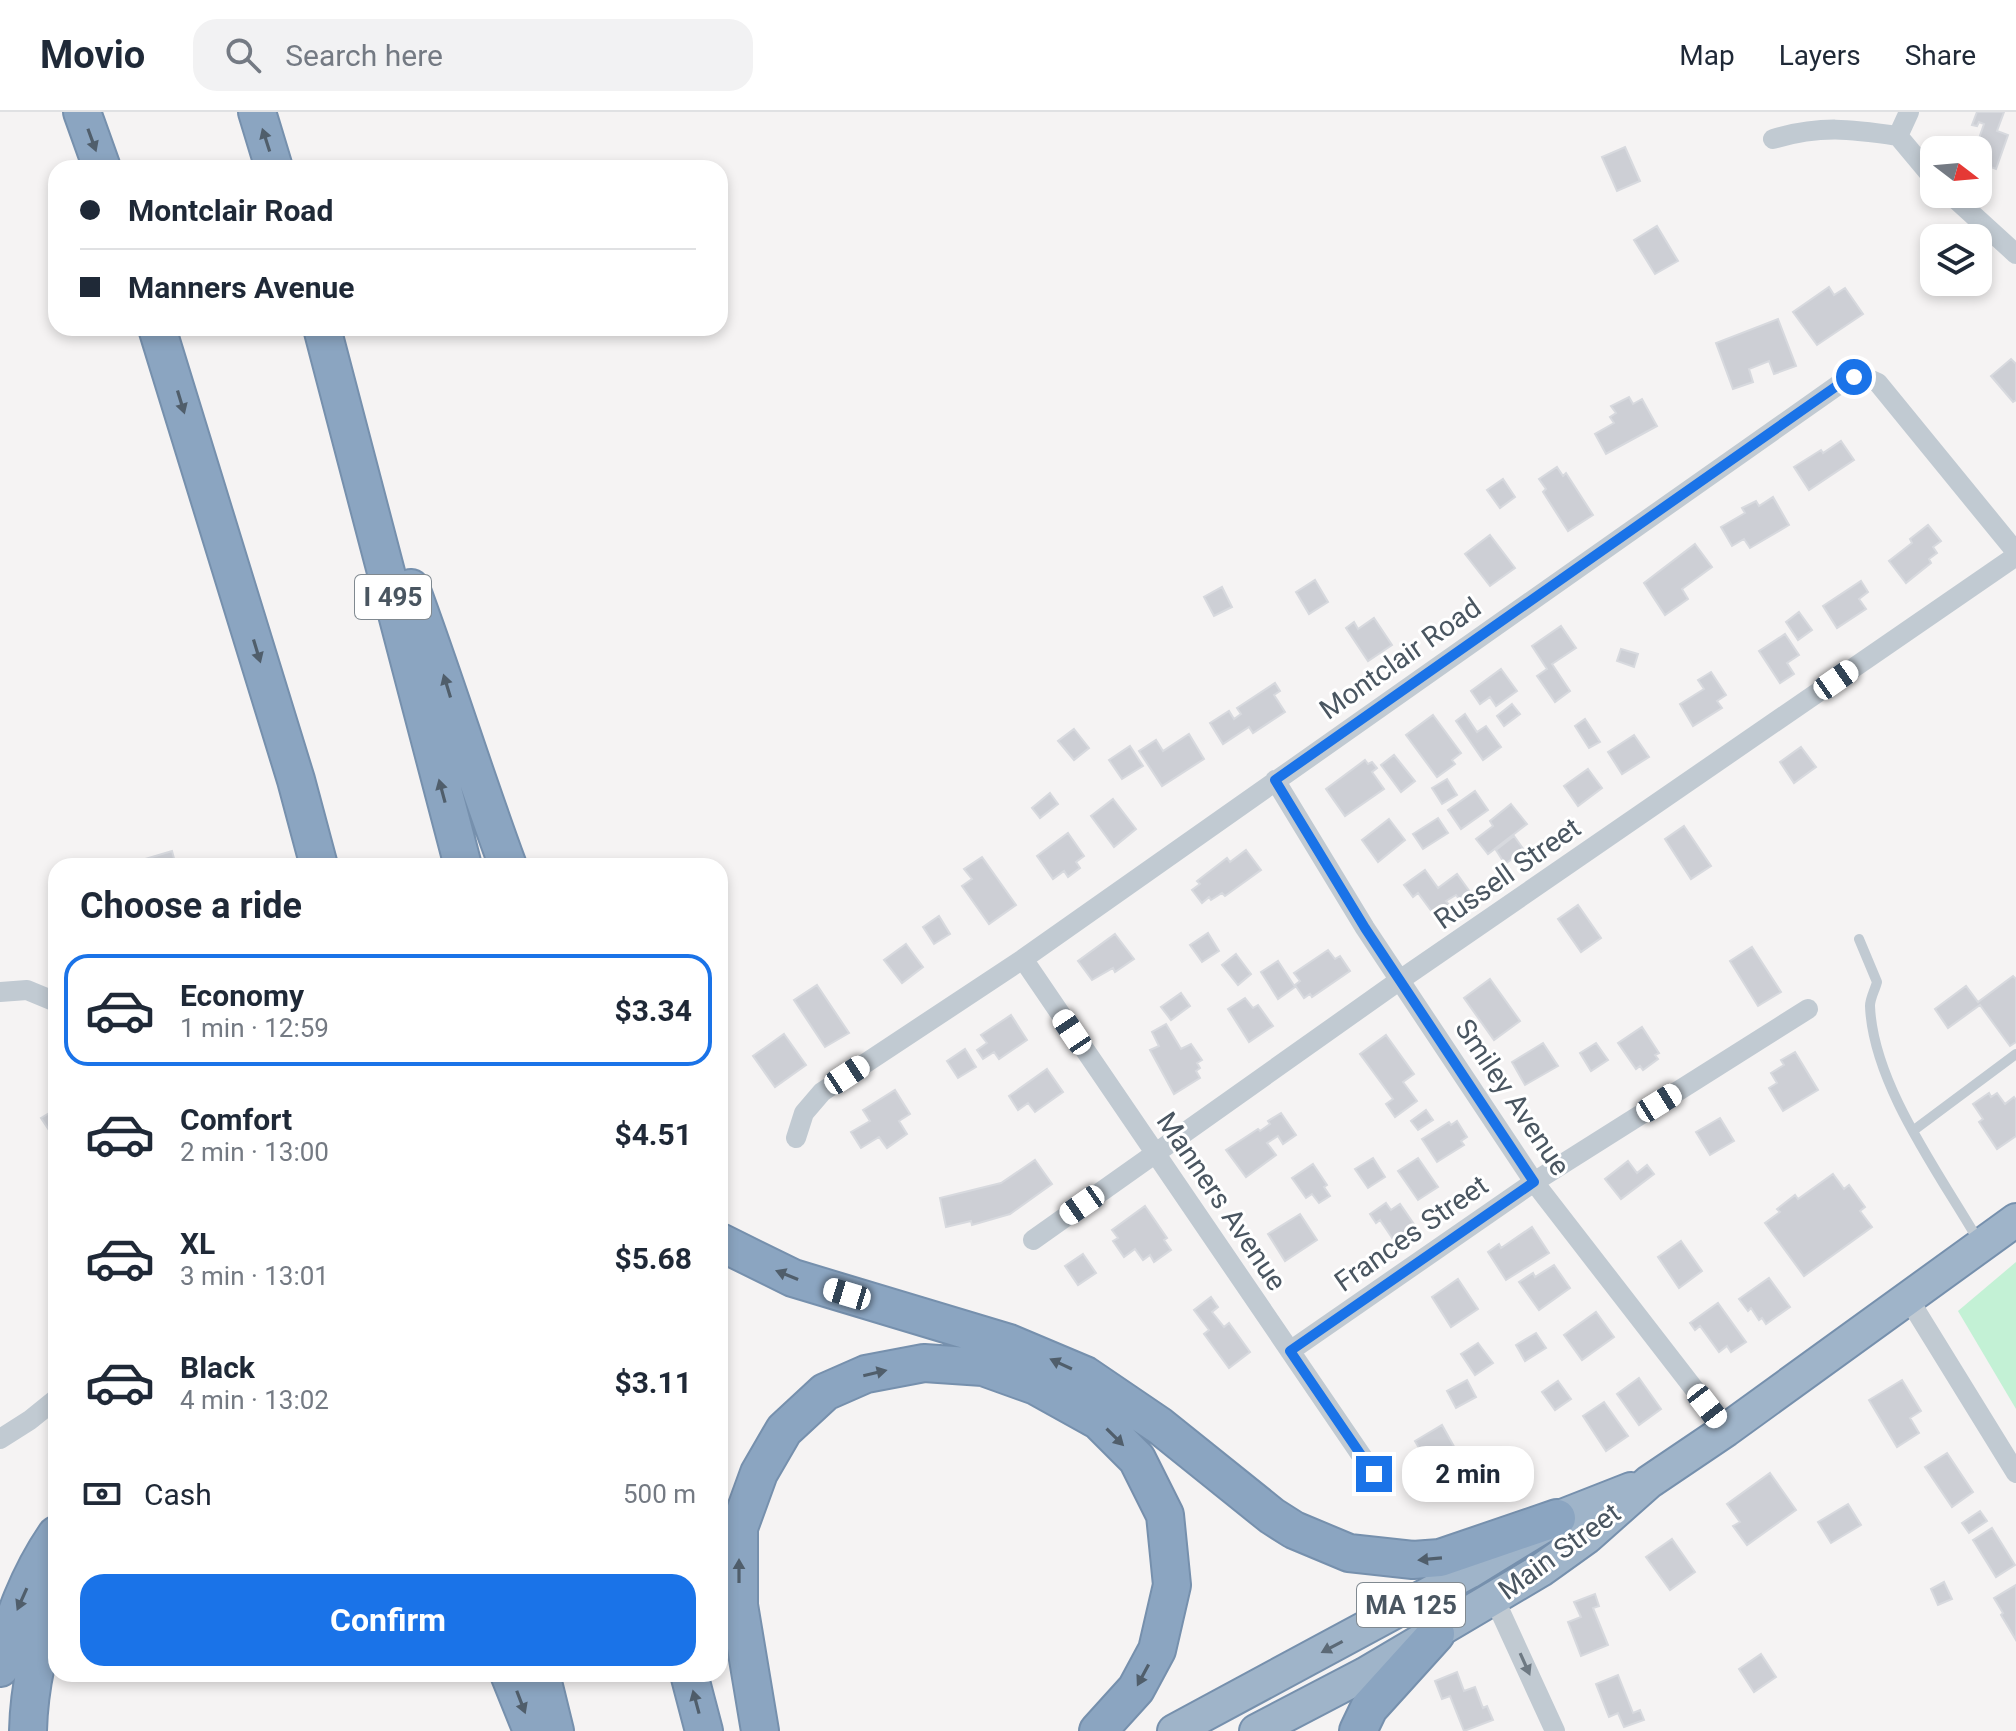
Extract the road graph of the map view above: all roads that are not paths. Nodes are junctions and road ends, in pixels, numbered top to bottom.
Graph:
1 (82, 112) edge
2 (257, 112) edge
3 (1909, 112) edge
4 (1898, 136) junction
5 (1773, 139) dead end
6 (99, 160) edge
7 (272, 160) edge
8 (1920, 162) edge
9 (1965, 208) edge
10 (2016, 254) edge
11 (159, 336) edge
12 (324, 336) edge
13 (342, 399) junction
14 (2016, 554) edge
15 (296, 780) junction
16 (1275, 780) junction
17 (301, 858) edge
18 (317, 858) edge
19 (461, 858) edge
20 (505, 858) edge
21 (1859, 939) dead end
22 (1023, 959) junction
23 (1400, 980) junction
24 (0, 992) edge
25 (48, 999) edge
26 (1808, 1009) dead end
27 (2016, 1054) edge
28 (1914, 1130) junction
29 (796, 1138) dead end
30 (1155, 1153) junction
31 (1534, 1182) junction
32 (2016, 1220) edge
33 (1033, 1240) dead end
34 (728, 1246) edge
35 (1981, 1246) junction
36 (1908, 1298) junction
37 (1290, 1351) junction
38 (48, 1405) edge
39 (1726, 1430) junction
40 (0, 1439) edge
41 (2016, 1473) edge
42 (1374, 1474) dead end
43 (1649, 1482) junction
44 (1557, 1518) junction
45 (48, 1546) edge
46 (1494, 1598) junction
47 (48, 1625) edge
48 (1436, 1634) junction
49 (728, 1635) edge
50 (0, 1668) edge
51 (512, 1682) edge
52 (543, 1682) edge
53 (691, 1682) edge
54 (28, 1731) edge
55 (532, 1731) edge
56 (555, 1731) edge
57 (704, 1731) edge
58 (758, 1731) edge
59 (1098, 1731) edge
60 (1174, 1731) edge
61 (1256, 1731) edge
62 (1358, 1731) edge
63 (1555, 1731) edge

1 -> 6 highway
7 -> 2 highway
3 - 4 street
4 - 5 street
4 - 8 street
9 - 10 street
11 -> 15 highway
12 - 13 highway, I 495
19 -> 13 highway, I 495
20 -> 13 highway
14 - 16 street, Montclair Road
14 - 23 street, Russell Street
15 - 17 highway
15 - 18 highway
16 - 22 street, Montclair Road
16 - 23 street, Smiley Avenue
21 - 28 lane
22 - 29 street, Montclair Road
22 - 30 street, Manners Avenue
23 - 30 street, Russell Street
23 - 31 street, Smiley Avenue
24 - 25 street
26 - 31 street, Frances Street
27 - 28 lane
28 - 35 lane
30 - 33 street, Russell Street
30 - 37 street, Manners Avenue
31 - 37 street, Frances Street
31 - 39 street, Smiley Avenue
32 - 35 highway, Main Street / MA 125
44 -> 34 highway
35 - 36 highway, Main Street / MA 125
36 - 39 highway, Main Street / MA 125
36 - 41 street
37 - 42 street, Manners Avenue
38 - 40 street
39 - 43 highway, Main Street / MA 125
43 - 44 highway, Main Street / MA 125
43 - 46 highway, Main Street / MA 125
44 -> 60 highway, Main Street / MA 125
45 -> 50 highway
46 - 48 highway, Main Street / MA 125
46 -> 63 street
47 - 54 highway
48 - 61 highway, Main Street / MA 125
48 - 62 highway
49 - 58 highway
51 -> 55 highway
52 - 56 highway
57 -> 53 highway
58 -> 59 highway

